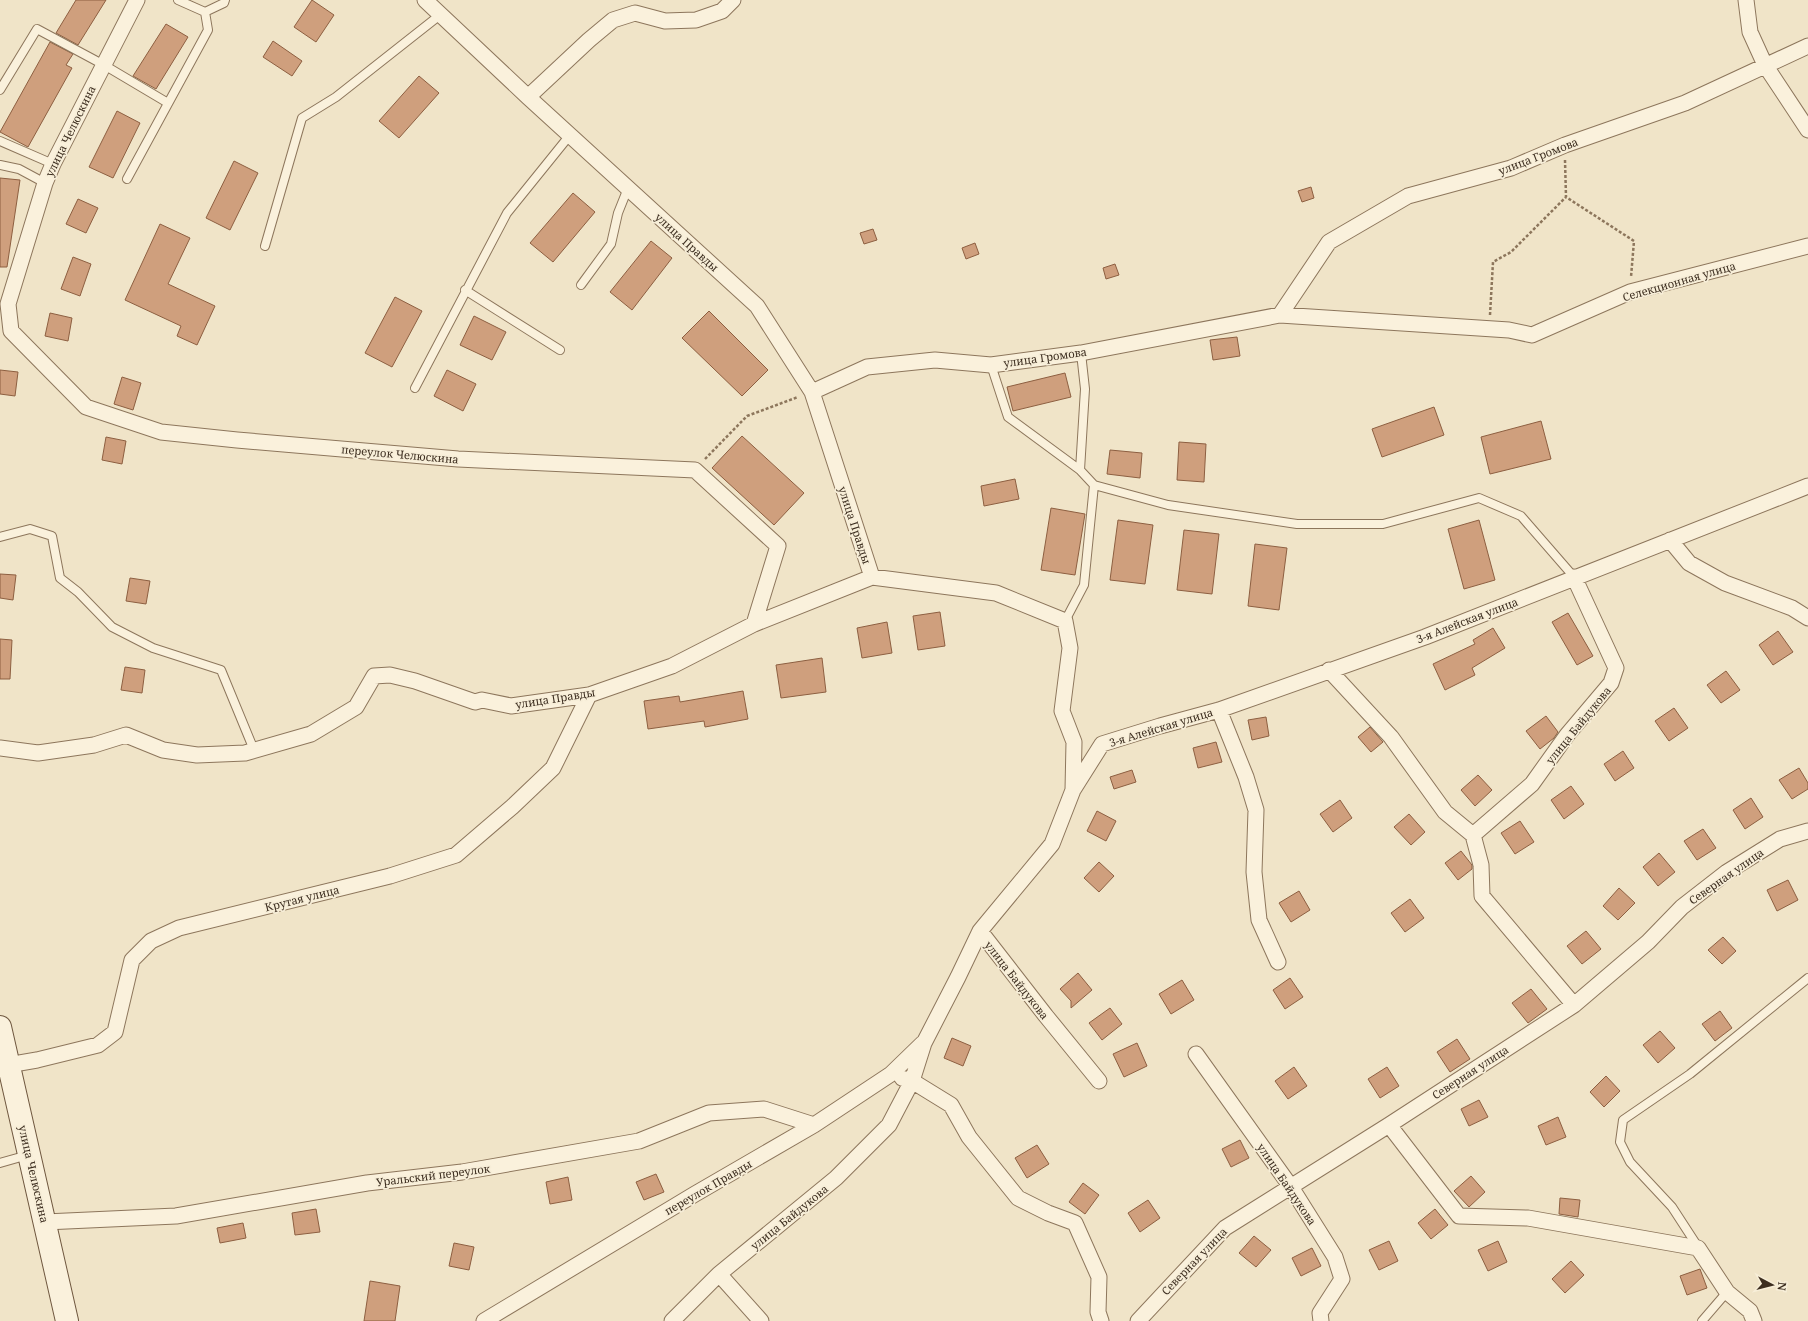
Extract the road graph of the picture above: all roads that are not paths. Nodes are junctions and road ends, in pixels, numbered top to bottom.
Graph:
1 (137, 0) edge
2 (178, 0) edge
3 (225, 0) edge
4 (425, 0) edge
5 (733, 0) edge
6 (1746, 0) edge
7 (205, 12) junction
8 (440, 15) junction
9 (1808, 46) edge
10 (104, 65) junction
11 (1765, 65) junction
12 (0, 90) edge
13 (528, 97) junction
14 (168, 103) junction
15 (1808, 130) edge
16 (570, 135) junction
17 (0, 141) edge
18 (53, 164) junction
19 (0, 165) edge
20 (127, 179) dead end
21 (45, 183) junction
22 (628, 188) junction
23 (265, 246) dead end
24 (1808, 246) edge
25 (19, 269) joint
26 (581, 285) dead end
27 (465, 290) junction
28 (4, 304) edge
29 (1280, 315) junction
30 (1508, 330) joint
31 (560, 350) dead end
32 (1081, 353) junction
33 (991, 365) junction
34 (415, 388) dead end
35 (812, 392) junction
36 (1080, 470) junction
37 (1094, 485) junction
38 (1808, 486) edge
39 (0, 537) edge
40 (1670, 540) junction
41 (872, 577) junction
42 (1574, 577) junction
43 (1808, 618) edge
44 (1065, 621) junction
45 (754, 624) junction
46 (1329, 670) junction
47 (589, 695) junction
48 (1219, 710) junction
49 (0, 748) edge
50 (254, 750) junction
51 (1073, 790) junction
52 (1808, 831) edge
53 (1473, 834) junction
54 (980, 931) junction
55 (1278, 962) dead end
56 (1808, 978) edge
57 (1574, 1005) junction
58 (0, 1027) edge
59 (924, 1043) junction
60 (1196, 1054) dead end
61 (8, 1065) junction
62 (891, 1074) junction
63 (912, 1081) junction
64 (1099, 1081) dead end
65 (814, 1125) junction
66 (1389, 1125) junction
67 (29, 1154) junction
68 (0, 1163) edge
69 (1291, 1187) junction
70 (45, 1222) junction
71 (1698, 1248) junction
72 (719, 1274) junction
73 (1727, 1292) junction
74 (67, 1321) edge
75 (484, 1321) edge
76 (672, 1321) edge
77 (761, 1321) edge
78 (1101, 1321) edge
79 (1138, 1321) edge
80 (1322, 1321) edge
81 (1702, 1321) edge
82 (1754, 1321) edge

1 - 10 street, улица Челюскина
2 - 7 lane
3 - 7 lane
4 - 8 street, улица Правды
5 - 13 street
6 - 11 street
7 - 14 lane
8 - 13 street, улица Правды
8 - 23 lane
9 - 11 street, улица Громова
10 - 12 lane
10 - 14 lane
10 - 18 street, улица Челюскина
11 - 15 street
11 - 29 street, улица Громова
13 - 16 street, улица Правды
14 - 20 lane
16 - 22 street, улица Правды
16 - 27 lane
17 - 18 lane
18 - 21 street, улица Челюскина
19 - 21 lane
21 - 25 street, улица Челюскина
22 - 26 lane
22 - 35 street, улица Правды
24 - 30 street, Селекционная улица
25 - 28 street, переулок Челюскина
27 - 31 lane
27 - 34 lane
28 - 45 street, переулок Челюскина
29 - 30 street, улица Громова
29 - 32 street, улица Громова
32 - 33 street, улица Громова
32 - 36 lane
33 - 35 street, улица Громова
33 - 36 lane
35 - 41 street, улица Правды
36 - 37 lane
37 - 42 lane
37 - 44 lane
38 - 40 street
39 - 50 lane
40 - 42 street
40 - 43 street
41 - 44 street
41 - 45 street, улица Правды
42 - 46 street, 3-я Алейская улица
42 - 53 street, улица Байдукова
44 - 51 street
45 - 47 street, улица Правды
46 - 48 street, 3-я Алейская улица
46 - 53 street
47 - 50 street, улица Правды
47 - 61 street, Крутая улица
48 - 51 street, 3-я Алейская улица
48 - 55 street
49 - 50 street, улица Правды
51 - 54 street
52 - 57 street, Северная улица
53 - 57 street
54 - 59 street, улица Байдукова
54 - 64 street, улица Байдукова
56 - 71 lane
57 - 66 street, Северная улица
58 - 61 main road, улица Челюскина
59 - 62 street, переулок Правды
59 - 63 street, улица Байдукова
60 - 69 street, улица Байдукова
61 - 67 main road, улица Челюскина
62 - 63 street
62 - 65 street, переулок Правды
63 - 72 street, улица Байдукова
63 - 78 street
65 - 70 street, Уральский переулок
65 - 75 street, переулок Правды
66 - 69 street, Северная улица
66 - 71 street
67 - 68 lane
67 - 70 main road, улица Челюскина
69 - 79 street, Северная улица
69 - 80 street, улица Байдукова
70 - 74 main road, улица Челюскина
71 - 73 street
72 - 76 street, улица Байдукова
72 - 77 street
73 - 81 lane
73 - 82 street

